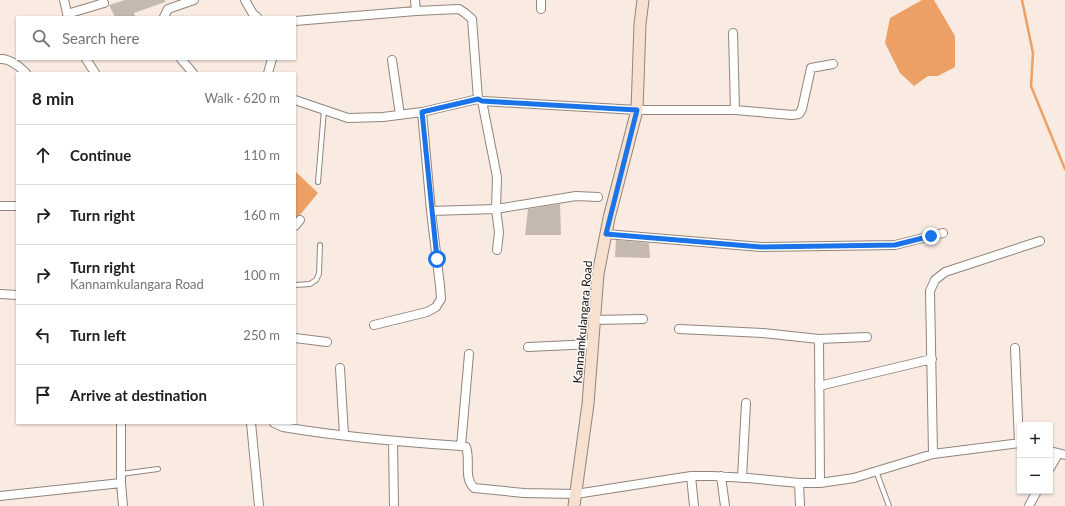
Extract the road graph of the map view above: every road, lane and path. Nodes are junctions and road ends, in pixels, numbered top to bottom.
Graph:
1 (64, 0) edge
2 (194, 0) edge
3 (244, 0) edge
4 (415, 0) edge
5 (643, 0) edge
6 (104, 3) dead end
7 (416, 11) junction
8 (67, 16) edge
9 (164, 16) edge
10 (256, 16) edge
11 (296, 21) edge
12 (733, 33) dead end
13 (0, 59) edge
14 (87, 60) edge
15 (182, 60) edge
16 (272, 60) edge
17 (392, 60) dead end
18 (833, 64) dead end
19 (25, 72) edge
20 (94, 72) edge
21 (192, 72) edge
22 (268, 72) edge
23 (296, 100) edge
24 (480, 100) junction
25 (324, 110) junction
26 (637, 110) junction
27 (735, 110) junction
28 (422, 112) junction
29 (400, 115) junction
30 (318, 182) dead end
31 (598, 197) dead end
32 (0, 206) edge
33 (16, 206) edge
34 (496, 209) junction
35 (431, 211) junction
36 (943, 233) dead end
37 (606, 234) junction
38 (1040, 241) dead end
39 (320, 245) dead end
40 (497, 250) dead end
41 (296, 285) edge
42 (0, 294) edge
43 (16, 295) edge
44 (643, 319) dead end
45 (594, 320) junction
46 (374, 325) dead end
47 (679, 329) dead end
48 (296, 338) edge
49 (867, 338) dead end
50 (819, 339) junction
51 (327, 342) dead end
52 (593, 344) junction
53 (528, 347) dead end
54 (1015, 348) dead end
55 (469, 354) dead end
56 (932, 358) junction
57 (340, 368) dead end
58 (819, 386) junction
59 (746, 403) dead end
60 (1019, 422) edge
61 (121, 424) edge
62 (250, 424) edge
63 (284, 425) edge
64 (344, 435) junction
65 (393, 441) junction
66 (1017, 443) edge
67 (460, 446) junction
68 (1058, 453) edge
69 (933, 454) junction
70 (1053, 462) edge
71 (158, 469) dead end
72 (876, 471) junction
73 (121, 474) junction
74 (691, 476) junction
75 (720, 476) junction
76 (742, 478) junction
77 (121, 483) junction
78 (799, 483) junction
79 (820, 483) junction
80 (576, 494) junction
81 (1035, 494) edge
82 (0, 496) edge
83 (123, 506) edge
84 (258, 506) edge
85 (394, 506) edge
86 (574, 506) edge
87 (694, 506) edge
88 (725, 506) edge
89 (800, 506) edge
90 (889, 506) edge
91 (1029, 506) edge

1 - 8 street
2 - 9 street
3 - 10 street
4 - 7 street
5 - 26 street, Kannamkulangara Road
6 - 8 street
7 - 11 street
7 - 24 street
12 - 27 street
13 - 19 street
14 - 20 street
15 - 21 street
16 - 22 street
17 - 29 street
18 - 27 street
23 - 25 street
24 - 26 street
24 - 28 street
24 - 34 street
25 - 29 street
25 - 30 lane
26 - 27 street
26 - 37 street, Kannamkulangara Road
28 - 29 street
28 - 35 street
31 - 34 street
32 - 33 street
34 - 35 street
34 - 40 street
35 - 46 street
36 - 37 street
37 - 45 street, Kannamkulangara Road
38 - 56 street
39 - 41 lane
42 - 43 street
44 - 45 street
45 - 52 street, Kannamkulangara Road
47 - 50 street
48 - 51 street
49 - 50 street
50 - 58 street
52 - 53 street
52 - 80 street, Kannamkulangara Road
54 - 60 street
55 - 67 street
56 - 58 street
56 - 69 street
57 - 64 street
58 - 79 street
59 - 76 street
61 - 73 street
62 - 84 street
63 - 64 street
64 - 65 street
65 - 67 street
65 - 85 street
66 - 69 street
67 - 80 street
68 - 70 street
69 - 72 street
71 - 73 lane
72 - 79 street
72 - 90 lane
73 - 77 street
74 - 75 street
74 - 80 street
74 - 87 street
75 - 76 street
75 - 88 street
76 - 78 street
77 - 82 street
77 - 83 street
78 - 79 street
78 - 89 street
80 - 86 street, Kannamkulangara Road
81 - 91 street

